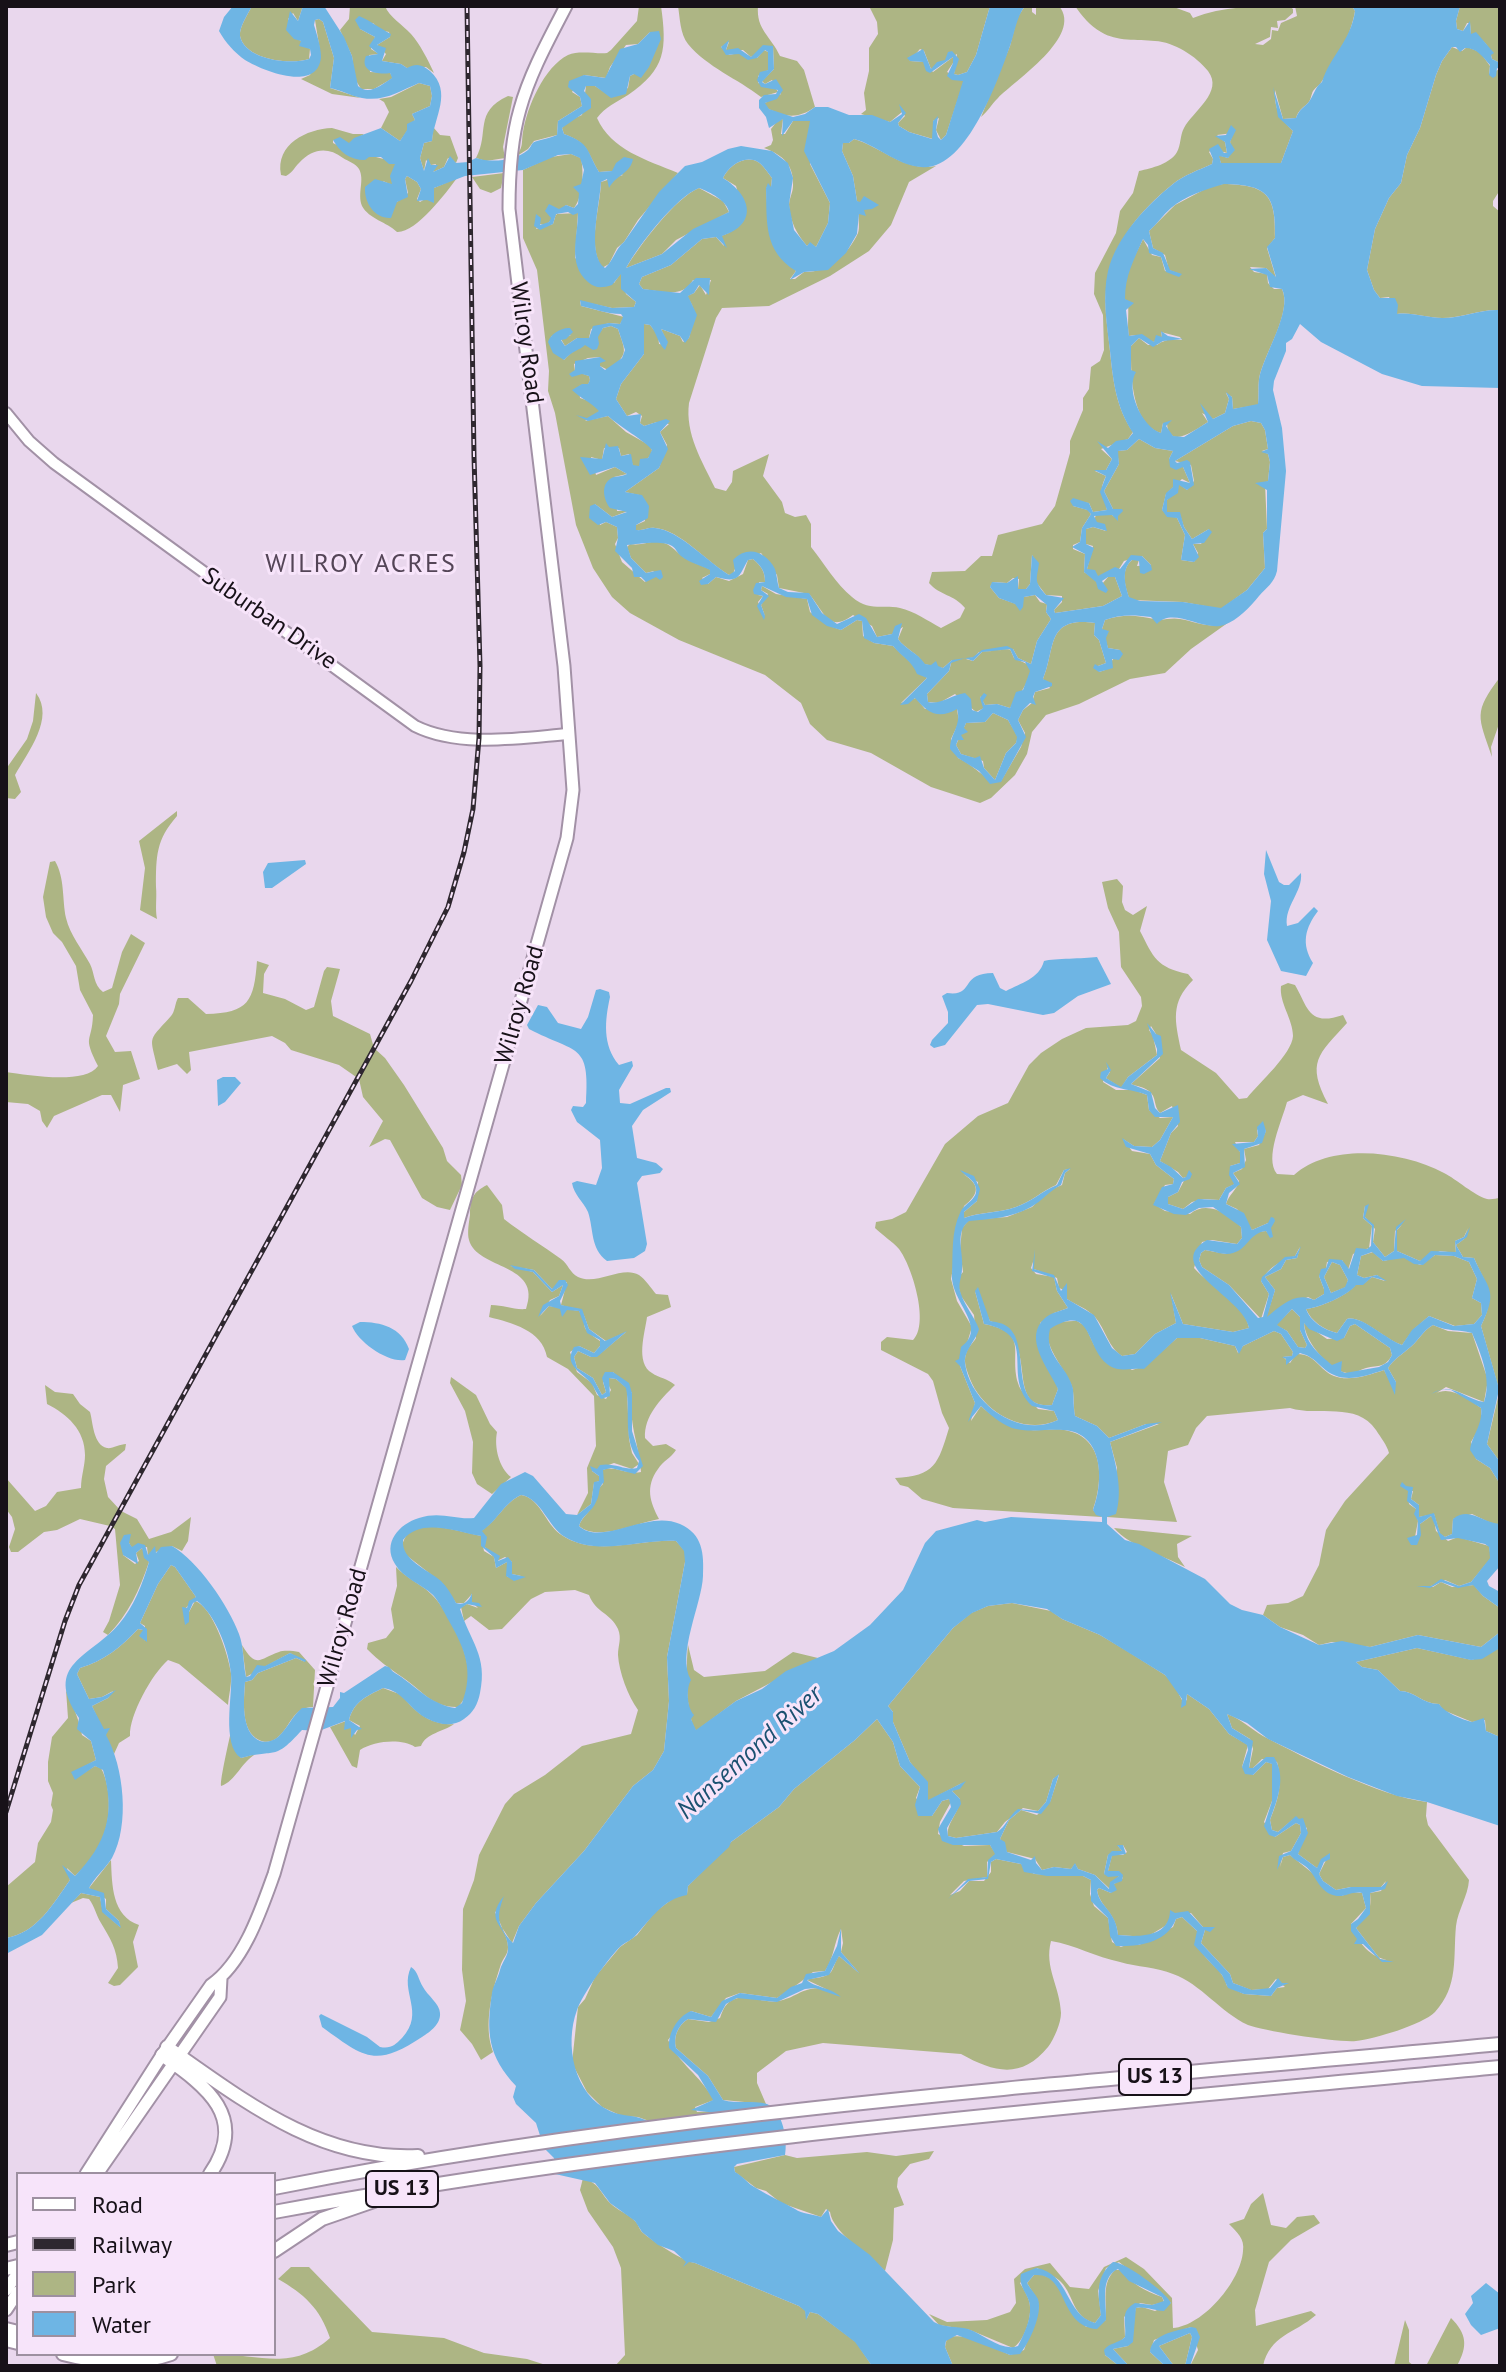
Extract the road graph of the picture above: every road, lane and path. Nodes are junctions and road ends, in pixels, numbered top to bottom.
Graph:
1 (566, 6) edge
2 (6, 413) edge
3 (568, 734) junction
4 (1500, 2044) edge
5 (170, 2055) junction
6 (1500, 2067) edge
7 (512, 2148) junction
8 (531, 2168) junction
9 (87, 2172) edge
10 (98, 2172) edge
11 (211, 2172) edge
12 (276, 2188) edge
13 (276, 2212) edge
14 (276, 2250) edge
15 (74, 2356) edge
16 (164, 2356) edge

1 - 3 main road, Wilroy Road
2 - 3 main road, Suburban Drive
3 - 5 main road, Wilroy Road
4 - 7 highway, US 13
5 - 7 highway
5 - 9 main road, Wilroy Road
5 - 10 main road, Wilroy Road
5 - 11 highway
6 - 8 highway, US 13
7 - 12 highway, US 13
8 - 13 highway, US 13
8 - 14 highway
15 - 16 highway

